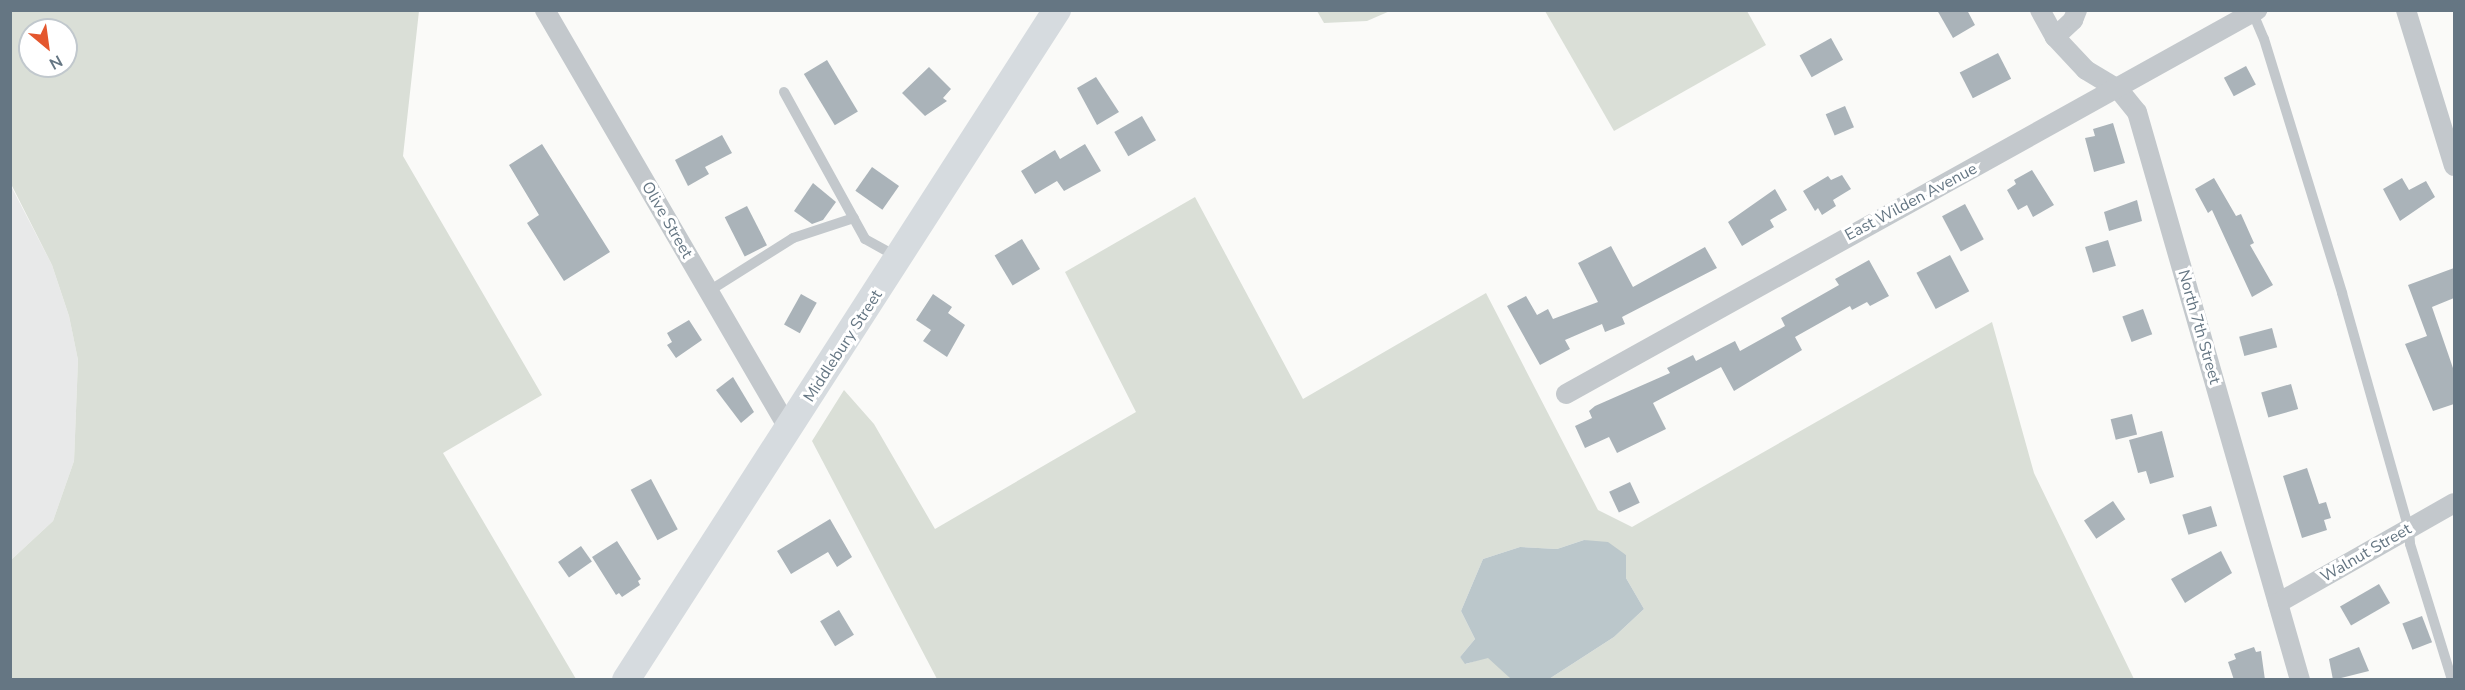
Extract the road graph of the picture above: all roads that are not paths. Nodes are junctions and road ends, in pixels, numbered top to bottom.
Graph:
1 (545, 10) edge
2 (1057, 10) edge
3 (2040, 10) edge
4 (2077, 10) edge
5 (2406, 10) edge
6 (2254, 11) edge
7 (2055, 38) junction
8 (2119, 90) junction
9 (784, 92) dead end
10 (2454, 166) edge
11 (854, 218) junction
12 (899, 258) junction
13 (709, 291) junction
14 (1566, 393) dead end
15 (789, 429) junction
16 (2454, 503) edge
17 (2409, 529) junction
18 (2278, 603) junction
19 (626, 680) edge
20 (2300, 680) edge
21 (2452, 680) edge

1 - 13 street, Olive Street
2 - 12 main road, Middlebury Street
3 - 7 street, North 7th Street
4 - 7 street
5 - 10 street
6 - 8 street, East Wilden Avenue
6 - 17 lane
7 - 8 street, North 7th Street
8 - 14 street, East Wilden Avenue
8 - 18 street, North 7th Street
9 - 11 lane
11 - 12 lane
11 - 13 lane
12 - 15 main road, Middlebury Street
13 - 15 street, Olive Street
15 - 19 main road, Middlebury Street
16 - 17 street, Walnut Street
17 - 18 street, Walnut Street
17 - 21 lane
18 - 20 street, North 7th Street

